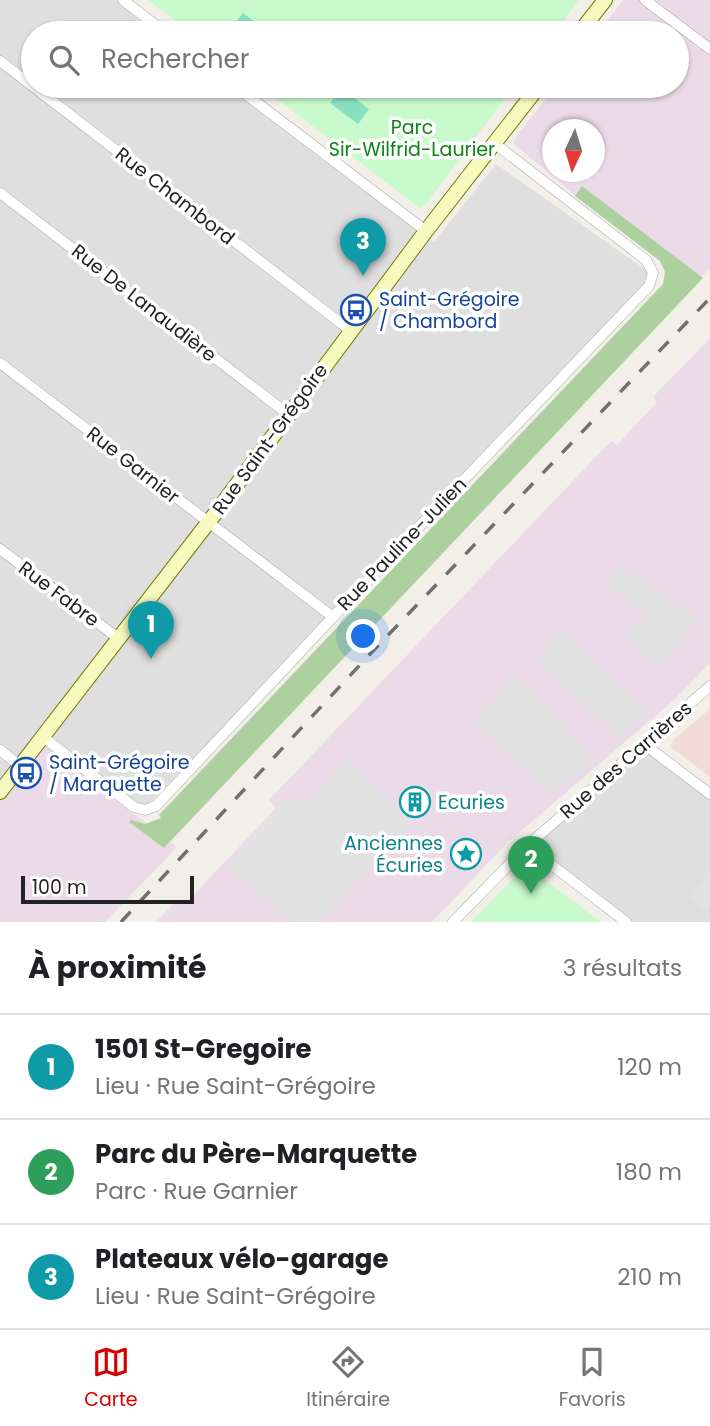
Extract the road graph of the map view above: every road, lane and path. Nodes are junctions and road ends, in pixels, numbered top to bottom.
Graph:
1 (123, 0) edge
2 (605, 0) edge
3 (645, 0) edge
4 (150, 21) edge
5 (588, 21) edge
6 (673, 21) edge
7 (689, 33) edge
8 (710, 49) edge
9 (0, 61) edge
10 (21, 77) edge
11 (48, 98) edge
12 (251, 98) edge
13 (530, 98) edge
14 (495, 143) junction
15 (0, 192) edge
16 (426, 230) junction
17 (351, 331) junction
18 (0, 363) edge
19 (288, 414) junction
20 (208, 523) junction
21 (0, 550) edge
22 (333, 617) junction
23 (118, 638) junction
24 (710, 686) edge
25 (43, 737) junction
26 (644, 744) junction
27 (0, 750) edge
28 (20, 766) junction
29 (0, 792) edge
30 (710, 794) edge
31 (527, 846) junction
32 (453, 922) edge
33 (626, 922) edge

1 - 4 street
2 - 5 street
3 - 6 street
7 - 8 street
9 - 10 street, Rue Chambord
11 - 17 street, Rue Chambord
12 - 16 street
13 - 14 street, Rue Saint-Grégoire
14 - 16 street, Rue Saint-Grégoire
14 - 22 street, Rue Pauline-Julien
15 - 19 street, Rue De Lanaudière
16 - 17 street, Rue Saint-Grégoire
17 - 19 street, Rue Saint-Grégoire
18 - 20 street, Rue Garnier
19 - 20 street, Rue Saint-Grégoire
20 - 22 street, Rue Garnier
20 - 23 street, Rue Saint-Grégoire
21 - 23 street, Rue Fabre
22 - 25 street, Rue Pauline-Julien
23 - 25 street, Rue Saint-Grégoire
24 - 26 street, Rue des Carrières
25 - 28 street, Rue Saint-Grégoire
26 - 30 street
26 - 31 street, Rue des Carrières
27 - 28 street
28 - 29 street, Rue Saint-Grégoire
31 - 32 street, Rue des Carrières
31 - 33 street

